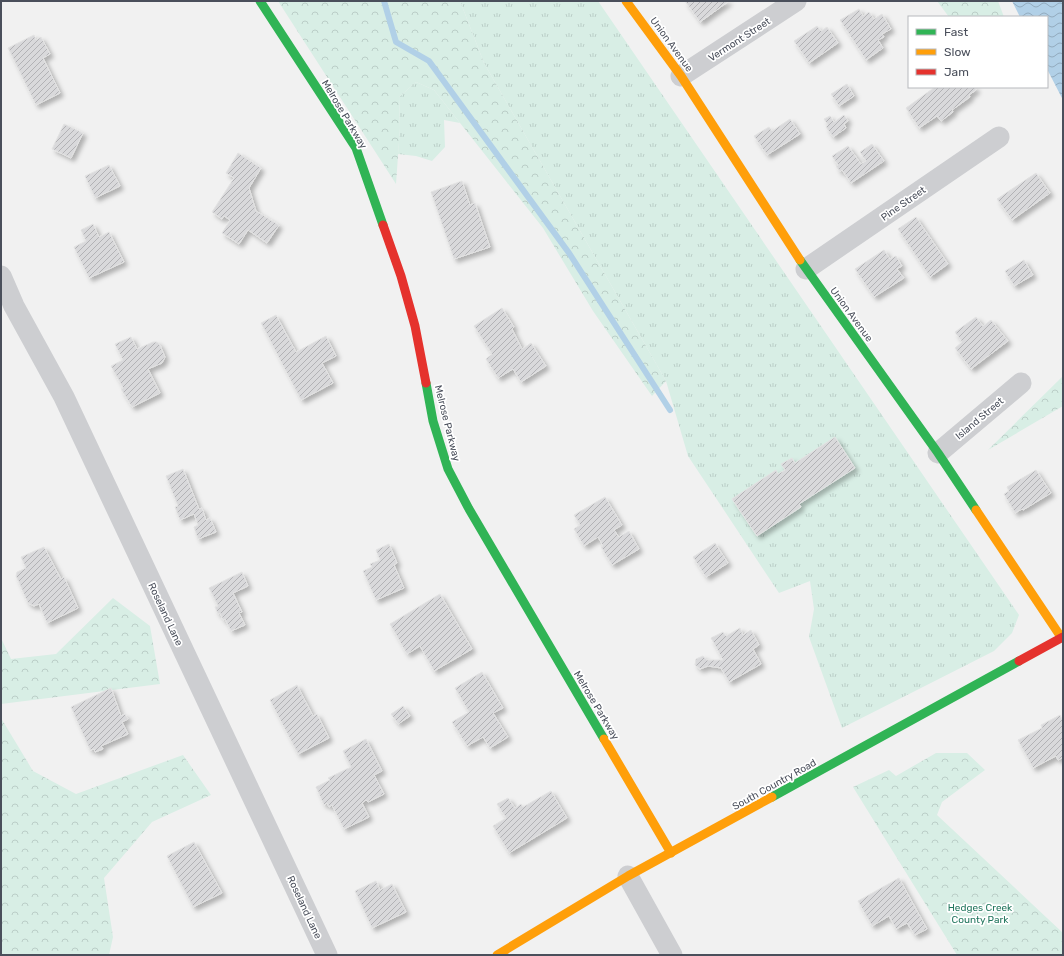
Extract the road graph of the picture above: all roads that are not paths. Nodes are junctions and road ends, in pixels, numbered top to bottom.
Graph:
1 (260, 1) edge
2 (626, 1) edge
3 (796, 1) edge
4 (681, 76) junction
5 (999, 137) dead end
6 (806, 269) junction
7 (1, 276) edge
8 (8, 311) edge
9 (1020, 383) dead end
10 (938, 453) junction
11 (1062, 637) edge
12 (672, 853) junction
13 (628, 876) junction
14 (327, 955) edge
15 (497, 955) edge
16 (672, 955) edge

1 - 12 street, Melrose Parkway
2 - 4 street, Union Avenue
3 - 4 street, Vermont Street
4 - 6 street, Union Avenue
5 - 6 street, Pine Street
6 - 10 street, Union Avenue
7 - 8 street, Roseland Lane
8 - 14 street, Roseland Lane
9 - 10 street, Island Street
10 - 11 street, Union Avenue
11 - 12 street, South Country Road
12 - 13 street, South Country Road
13 - 15 street, South Country Road
13 - 16 street

